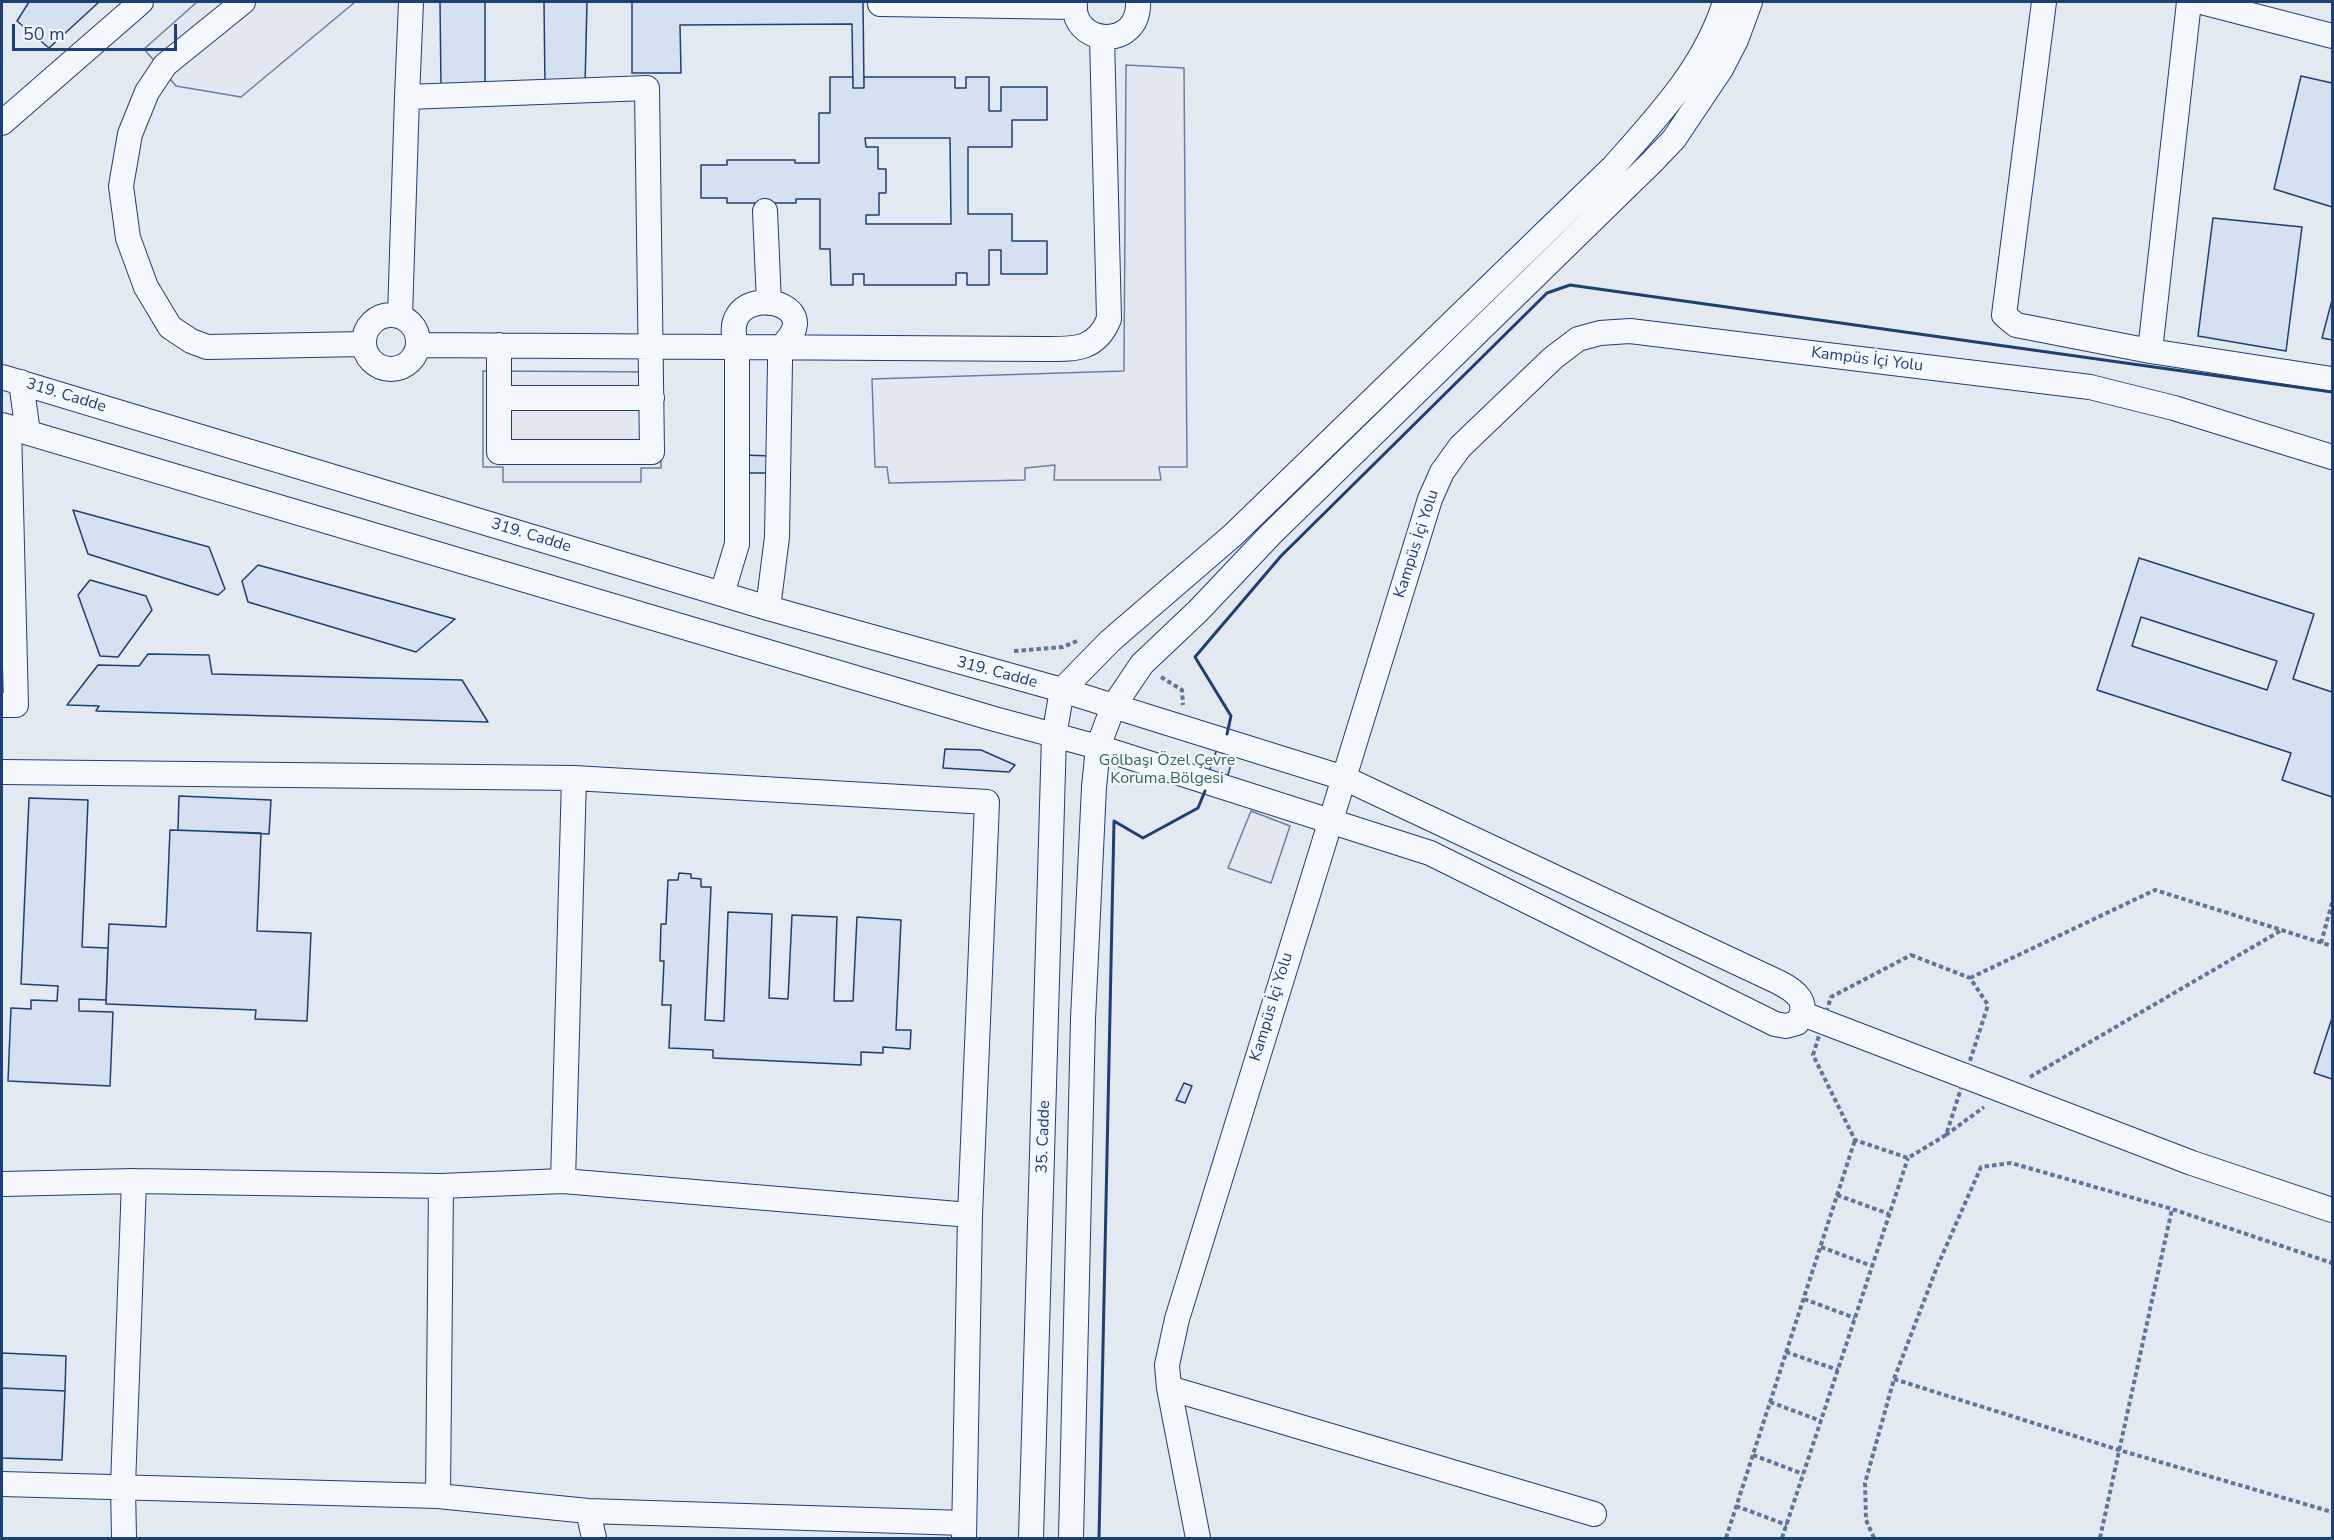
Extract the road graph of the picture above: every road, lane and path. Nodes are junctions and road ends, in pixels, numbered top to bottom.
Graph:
1 (141, 2) edge
2 (243, 2) edge
3 (411, 2) edge
4 (1138, 2) edge
5 (1725, 2) edge
6 (1750, 2) edge
7 (2044, 2) edge
8 (2189, 2) edge
9 (2201, 2) edge
10 (880, 4) dead end
11 (1075, 4) edge
12 (2332, 36) edge
13 (1102, 37) junction
14 (407, 97) junction
15 (2, 123) edge
16 (765, 211) dead end
17 (769, 303) junction
18 (400, 316) junction
19 (363, 344) junction
20 (418, 345) junction
21 (500, 345) junction
22 (652, 346) junction
23 (737, 347) junction
24 (782, 347) junction
25 (2150, 351) junction
26 (2332, 379) edge
27 (11, 380) edge
28 (500, 398) junction
29 (652, 398) junction
30 (13, 428) edge
31 (2332, 457) edge
32 (722, 594) junction
33 (768, 608) junction
34 (1083, 639) dead end
35 (1007, 651) dead end
36 (1062, 690) junction
37 (2, 705) edge
38 (1113, 707) junction
39 (1054, 736) junction
40 (1098, 747) junction
41 (2, 772) edge
42 (574, 778) junction
43 (1344, 778) junction
44 (1329, 823) junction
45 (2332, 903) edge
46 (2282, 930) junction
47 (2321, 943) junction
48 (2332, 946) edge
49 (1970, 978) dead end
50 (1803, 1014) junction
51 (2006, 1092) junction
52 (1946, 1135) dead end
53 (1856, 1140) dead end
54 (1908, 1158) dead end
55 (134, 1180) junction
56 (564, 1180) junction
57 (2, 1184) edge
58 (441, 1186) junction
59 (1838, 1195) junction
60 (2172, 1209) junction
61 (2332, 1210) edge
62 (1889, 1214) junction
63 (970, 1215) junction
64 (1821, 1247) junction
65 (2332, 1263) edge
66 (1872, 1266) junction
67 (1804, 1299) junction
68 (1855, 1318) junction
69 (1786, 1352) junction
70 (1838, 1370) junction
71 (1894, 1379) junction
72 (1169, 1388) junction
73 (1770, 1402) junction
74 (1821, 1421) junction
75 (2119, 1450) junction
76 (1753, 1455) junction
77 (1803, 1474) junction
78 (2, 1484) edge
79 (123, 1486) junction
80 (438, 1496) junction
81 (1736, 1506) junction
82 (588, 1511) junction
83 (2332, 1512) edge
84 (1594, 1514) dead end
85 (1787, 1525) junction
86 (964, 1531) edge
87 (124, 1539) edge
88 (594, 1539) edge
89 (1031, 1539) edge
90 (1071, 1539) edge
91 (1198, 1539) edge
92 (1726, 1539) edge
93 (1782, 1539) edge
94 (1874, 1539) edge
95 (2100, 1539) edge

1 - 15 street
2 - 19 street
3 - 14 street
4 - 13 street
5 - 36 street
6 - 38 street
7 - 25 street
8 - 25 street
9 - 12 street
10 - 11 street
11 - 13 street
13 - 24 street
14 - 18 street
14 - 22 street
16 - 17 street
17 - 23 street
17 - 24 street
18 - 19 street
18 - 20 street
19 - 20 street
20 - 21 street
21 - 22 street
21 - 28 street
22 - 23 street
22 - 29 street
23 - 24 street
23 - 32 street
24 - 33 street
25 - 26 street
27 - 30 street
27 - 32 street, 319. Cadde
28 - 29 street
28 - 29 street
30 - 37 street
30 - 39 street
31 - 43 street, Kampüs İçi Yolu
32 - 33 street, 319. Cadde
33 - 36 street, 319. Cadde
34 - 35 path
36 - 38 street, 319. Cadde
36 - 39 street, 35. Cadde
38 - 40 street
38 - 43 street, 319. Cadde
39 - 40 street
39 - 89 street, 35. Cadde
40 - 44 street
40 - 90 street
41 - 42 street
42 - 56 street
42 - 63 street
43 - 44 street, Kampüs İçi Yolu
43 - 50 street, 319. Cadde
44 - 50 street
44 - 72 street, Kampüs İçi Yolu
45 - 47 path
46 - 47 path
46 - 49 path
46 - 51 path
47 - 48 path
50 - 51 street
51 - 52 path
51 - 61 street
53 - 59 path
54 - 62 path
55 - 57 street
55 - 58 street
55 - 79 street
56 - 58 street
56 - 63 street
58 - 80 street
59 - 62 path
59 - 64 path
60 - 65 path
60 - 71 path
60 - 75 path
62 - 66 path
63 - 86 street
64 - 66 path
64 - 67 path
66 - 68 path
67 - 68 path
67 - 69 path
68 - 70 path
69 - 70 path
69 - 73 path
70 - 74 path
71 - 75 path
71 - 94 path
72 - 84 street
72 - 91 street, Kampüs İçi Yolu
73 - 74 path
73 - 76 path
74 - 77 path
75 - 83 path
75 - 95 path
76 - 77 path
76 - 81 path
77 - 85 path
78 - 79 street
79 - 80 street
79 - 87 street
80 - 82 street
81 - 85 path
81 - 92 path
82 - 86 street
82 - 88 street
85 - 93 path

